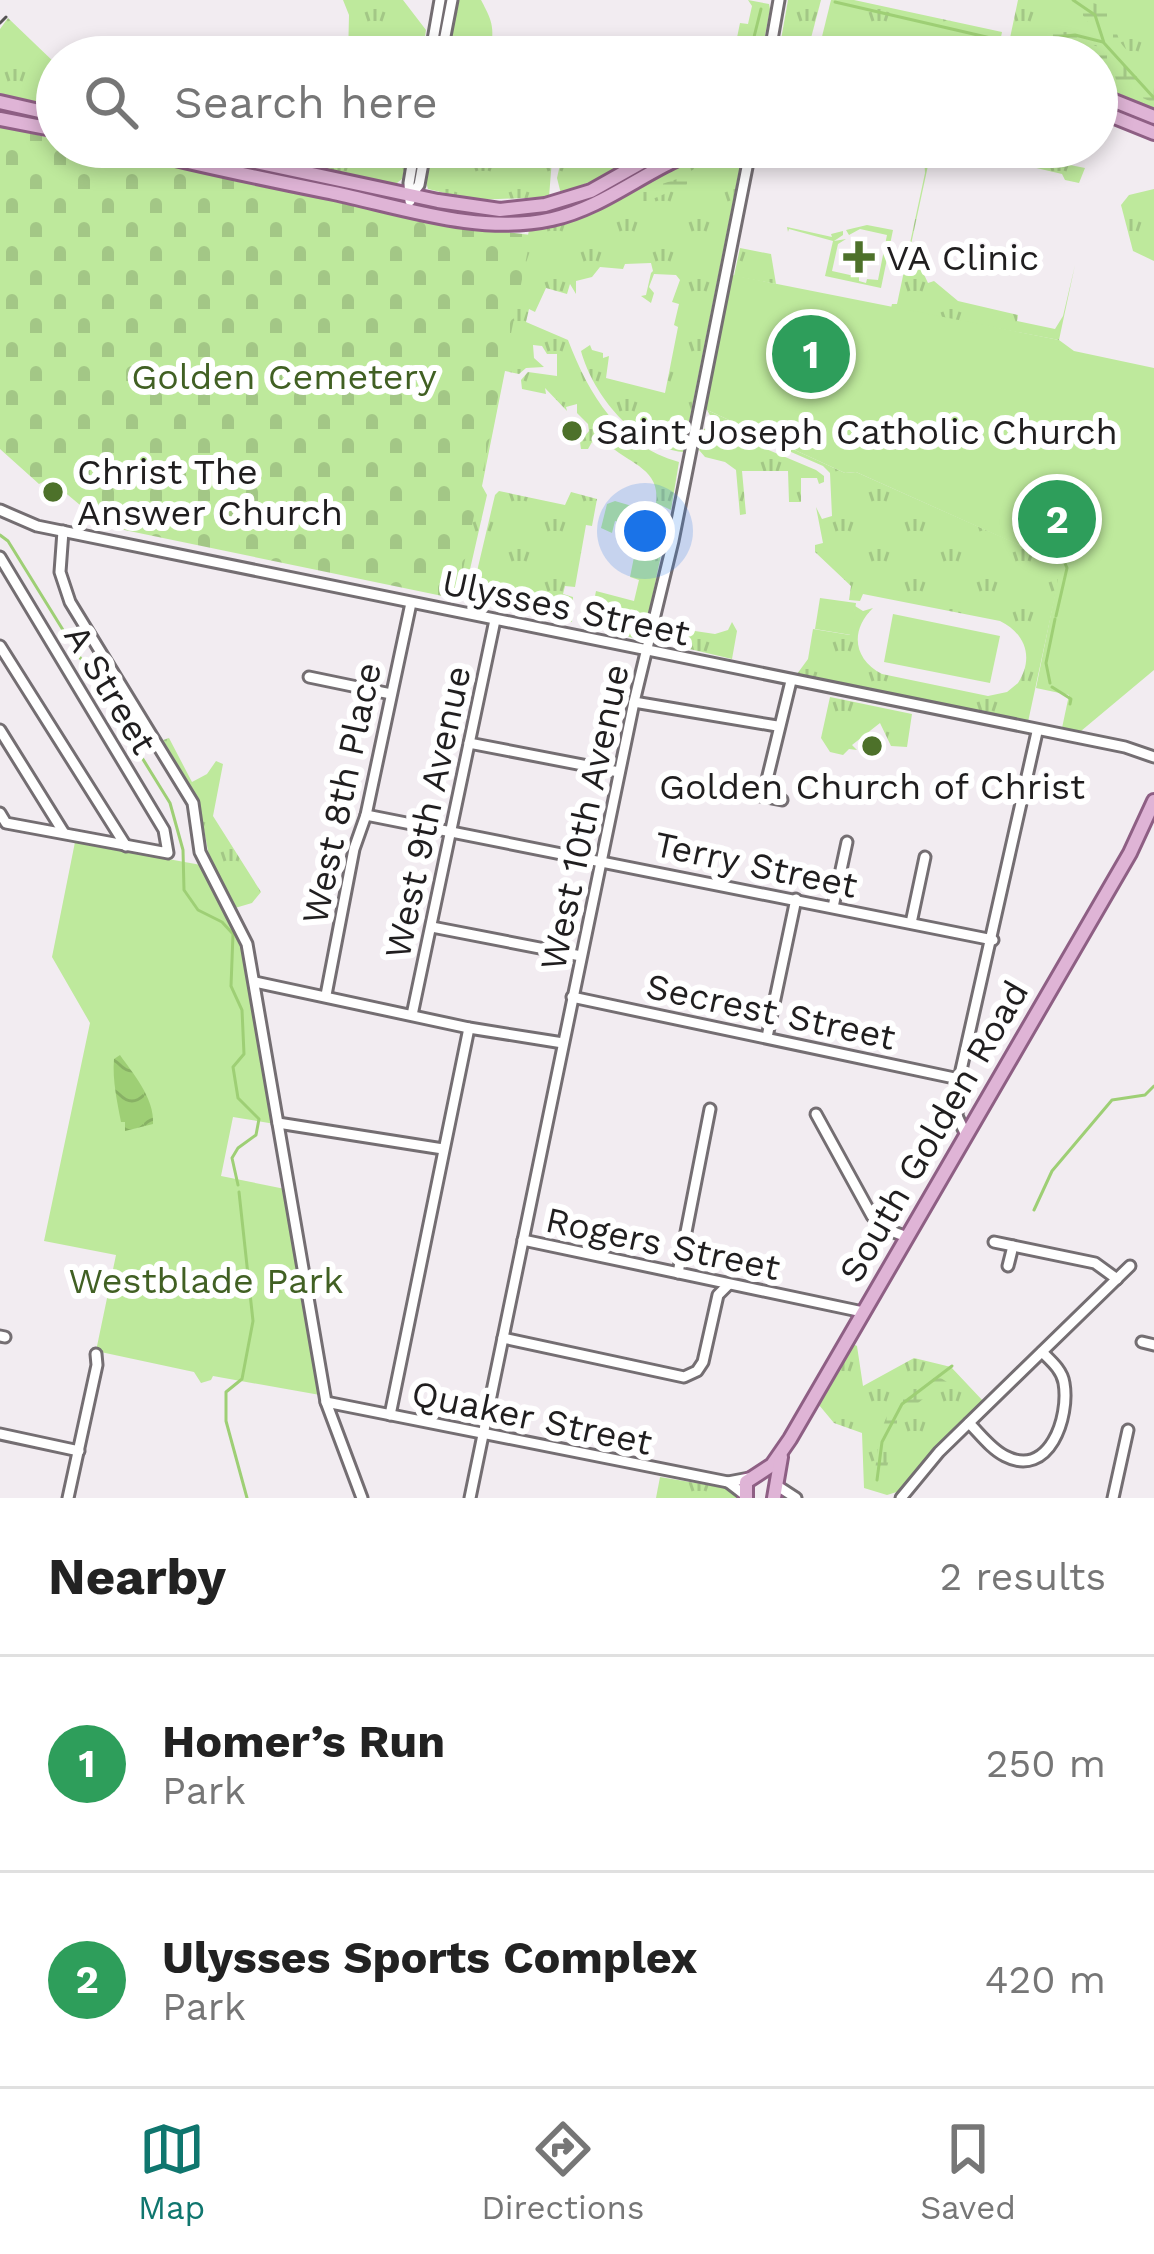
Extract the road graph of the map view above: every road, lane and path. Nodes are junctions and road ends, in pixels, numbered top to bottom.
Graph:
1 (440, 0) edge
2 (452, 0) edge
3 (779, 0) edge
4 (434, 36) edge
5 (445, 36) edge
6 (773, 36) edge
7 (0, 102) edge
8 (1118, 103) edge
9 (36, 110) edge
10 (1118, 118) edge
11 (1154, 118) edge
12 (0, 119) edge
13 (36, 126) edge
14 (1154, 133) edge
15 (235, 168) edge
16 (272, 168) edge
17 (411, 168) edge
18 (422, 168) edge
19 (633, 168) edge
20 (661, 168) edge
21 (747, 168) edge
22 (410, 202) junction
23 (0, 510) edge
24 (64, 531) junction
25 (0, 556) edge
26 (411, 603) junction
27 (495, 620) junction
28 (0, 646) edge
29 (649, 652) junction
30 (309, 677) dead end
31 (788, 684) junction
32 (391, 694) junction
33 (634, 702) junction
34 (778, 727) junction
35 (0, 730) edge
36 (1037, 732) junction
37 (469, 743) junction
38 (1154, 746) edge
39 (1125, 747) junction
40 (1154, 758) edge
41 (619, 772) junction
42 (730, 790) dead end
43 (763, 796) junction
44 (782, 800) dead end
45 (1154, 801) edge
46 (1154, 814) edge
47 (366, 815) junction
48 (3, 818) edge
49 (64, 833) junction
50 (451, 834) junction
51 (847, 842) dead end
52 (1136, 842) junction
53 (126, 846) junction
54 (926, 857) dead end
55 (601, 859) junction
56 (796, 899) junction
57 (833, 908) junction
58 (911, 923) junction
59 (432, 927) junction
60 (993, 940) junction
61 (581, 956) junction
62 (255, 982) junction
63 (326, 995) junction
64 (572, 998) junction
65 (412, 1015) junction
66 (470, 1028) junction
67 (767, 1037) junction
68 (563, 1043) junction
69 (959, 1079) junction
70 (710, 1109) dead end
71 (816, 1114) dead end
72 (278, 1123) junction
73 (966, 1136) junction
74 (443, 1148) junction
75 (907, 1237) junction
76 (523, 1240) junction
77 (994, 1242) dead end
78 (1012, 1246) junction
79 (1008, 1266) dead end
80 (1130, 1266) dead end
81 (678, 1274) junction
82 (1117, 1279) junction
83 (728, 1286) junction
84 (863, 1312) junction
85 (502, 1338) junction
86 (1042, 1352) junction
87 (96, 1354) dead end
88 (326, 1402) junction
89 (390, 1415) junction
90 (969, 1424) junction
91 (1128, 1430) dead end
92 (0, 1434) edge
93 (483, 1436) junction
94 (79, 1450) junction
95 (728, 1482) junction
96 (767, 1484) edge
97 (746, 1497) edge
98 (68, 1498) edge
99 (362, 1498) edge
100 (470, 1498) edge
101 (796, 1498) edge
102 (901, 1498) edge
103 (1113, 1498) edge

1 - 4 street
2 - 5 street
3 - 6 street
7 - 9 main road
8 - 11 main road
10 - 14 main road
12 - 13 main road
15 - 22 main road
16 - 22 main road
17 - 22 street
18 - 22 street
19 - 22 main road
20 - 22 main road
21 - 29 street, West 10th Avenue
23 - 24 street, Ulysses Street
24 - 26 street, Ulysses Street
24 - 62 street
25 - 53 street, A Street
26 - 27 street, Ulysses Street
26 - 32 street, West 8th Place
27 - 29 street, Ulysses Street
27 - 37 street, West 9th Avenue
28 - 53 street
29 - 31 street, Ulysses Street
29 - 33 street, West 10th Avenue
30 - 32 street
31 - 34 street
31 - 36 street, Ulysses Street
32 - 47 street, West 8th Place
33 - 34 street
33 - 41 street, West 10th Avenue
34 - 43 street
35 - 49 street
36 - 39 street, Ulysses Street
36 - 60 street
37 - 41 street
37 - 50 street, West 9th Avenue
38 - 39 street, Ulysses Street
39 - 40 street, Ulysses Street
41 - 55 street, West 10th Avenue
42 - 43 street
43 - 44 street
45 - 52 main road, South Golden Road
46 - 52 main road, South Golden Road
47 - 50 street, Terry Street
47 - 63 street, West 8th Place
48 - 49 street
49 - 53 street
50 - 55 street, Terry Street
50 - 59 street, West 9th Avenue
51 - 57 street
52 - 73 main road, South Golden Road
54 - 58 street
55 - 56 street, Terry Street
55 - 61 street, West 10th Avenue
56 - 57 street, Terry Street
56 - 67 street
57 - 58 street, Terry Street
58 - 60 street, Terry Street
59 - 61 street
59 - 65 street, West 9th Avenue
60 - 69 street
61 - 64 street, West 10th Avenue
62 - 63 street
62 - 72 street
63 - 65 street
64 - 67 street, Secrest Street
64 - 68 street, West 10th Avenue
65 - 66 street
66 - 68 street
66 - 74 street
67 - 69 street, Secrest Street
68 - 76 street, West 10th Avenue
69 - 73 street
70 - 81 street
71 - 75 street
72 - 74 street
72 - 88 street
73 - 75 main road, South Golden Road
74 - 89 street
75 - 84 main road, South Golden Road
76 - 81 street, Rogers Street
76 - 85 street, West 10th Avenue
77 - 78 street
78 - 79 street
78 - 82 street
80 - 82 street
81 - 83 street, Rogers Street
82 - 86 street
83 - 84 street, Rogers Street
83 - 85 street
84 - 96 main road, South Golden Road
85 - 93 street, West 10th Avenue
86 - 90 street
86 - 90 street
87 - 94 street
88 - 89 street, Quaker Street
88 - 99 street
89 - 93 street, Quaker Street
90 - 102 street
91 - 103 street
92 - 94 street
93 - 95 street, Quaker Street
93 - 100 street, West 10th Avenue
94 - 98 street
95 - 96 street, Quaker Street
95 - 97 street, Quaker Street
96 - 97 main road, South Golden Road
96 - 101 street

